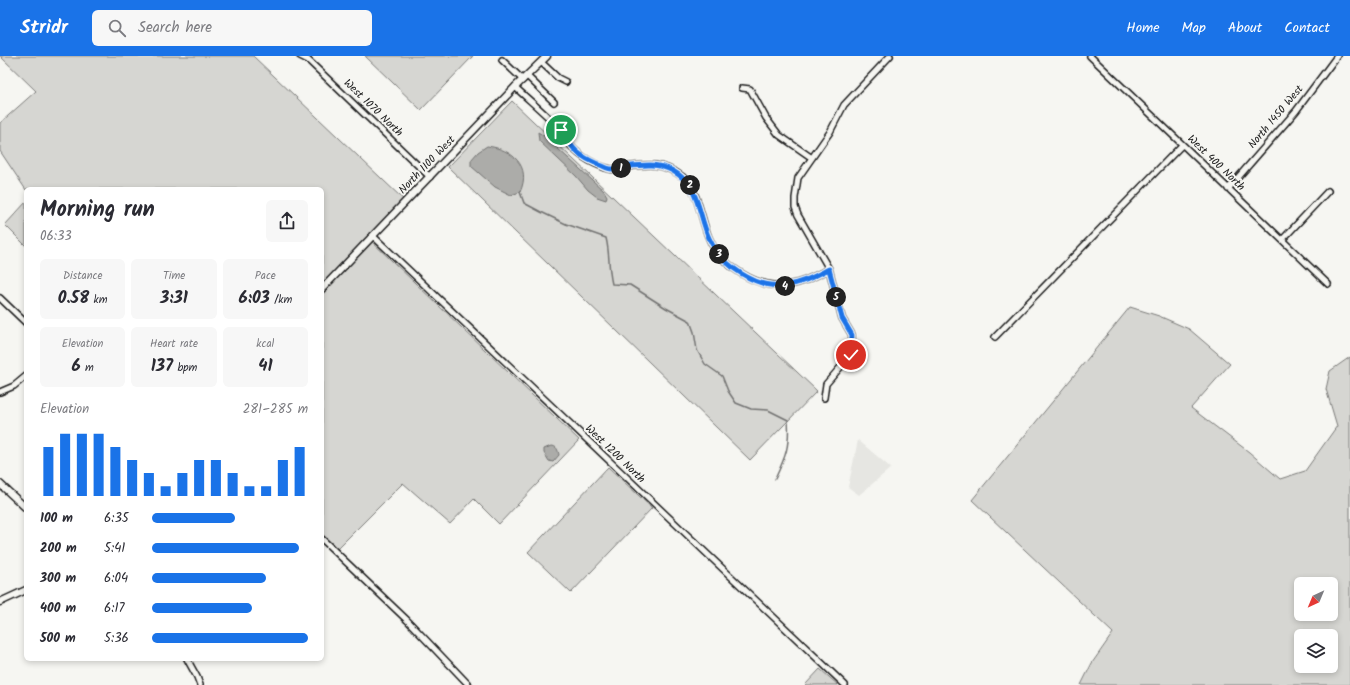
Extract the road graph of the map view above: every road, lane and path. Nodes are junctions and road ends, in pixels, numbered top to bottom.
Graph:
1 (300, 56) edge
2 (547, 56) edge
3 (890, 56) edge
4 (1090, 56) edge
5 (1337, 56) edge
6 (502, 60) dead end
7 (541, 62) junction
8 (525, 78) junction
9 (566, 82) dead end
10 (515, 87) junction
11 (742, 88) dead end
12 (554, 102) dead end
13 (1182, 145) junction
14 (812, 158) junction
15 (430, 177) junction
16 (1228, 189) junction
17 (1328, 191) dead end
18 (373, 236) junction
19 (1282, 240) junction
20 (829, 269) junction
21 (1328, 284) dead end
22 (324, 287) edge
23 (0, 298) edge
24 (24, 321) edge
25 (995, 337) dead end
26 (24, 378) edge
27 (0, 392) edge
28 (824, 398) dead end
29 (0, 484) edge
30 (24, 506) edge
31 (324, 541) edge
32 (24, 591) edge
33 (0, 602) edge
34 (188, 661) edge
35 (200, 685) edge
36 (469, 685) edge
37 (845, 685) edge

1 - 15 street, West 1070 North
2 - 7 street, North 1100 West
3 - 14 street
4 - 13 street, West 400 North
5 - 16 street, North 1450 West
6 - 8 street
7 - 8 street, North 1100 West
7 - 9 street
8 - 10 street, North 1100 West
8 - 12 street
10 - 15 street, North 1100 West
10 - 20 street
11 - 14 street
13 - 16 street, West 400 North
13 - 25 street
14 - 20 street
15 - 18 street, North 1100 West
16 - 19 street, West 400 North
17 - 19 street
18 - 22 street, North 1100 West
18 - 37 street, West 1200 North
19 - 21 street, West 400 North
20 - 28 street
23 - 24 street
26 - 27 street
29 - 30 street
31 - 36 street
32 - 33 street
34 - 35 street

